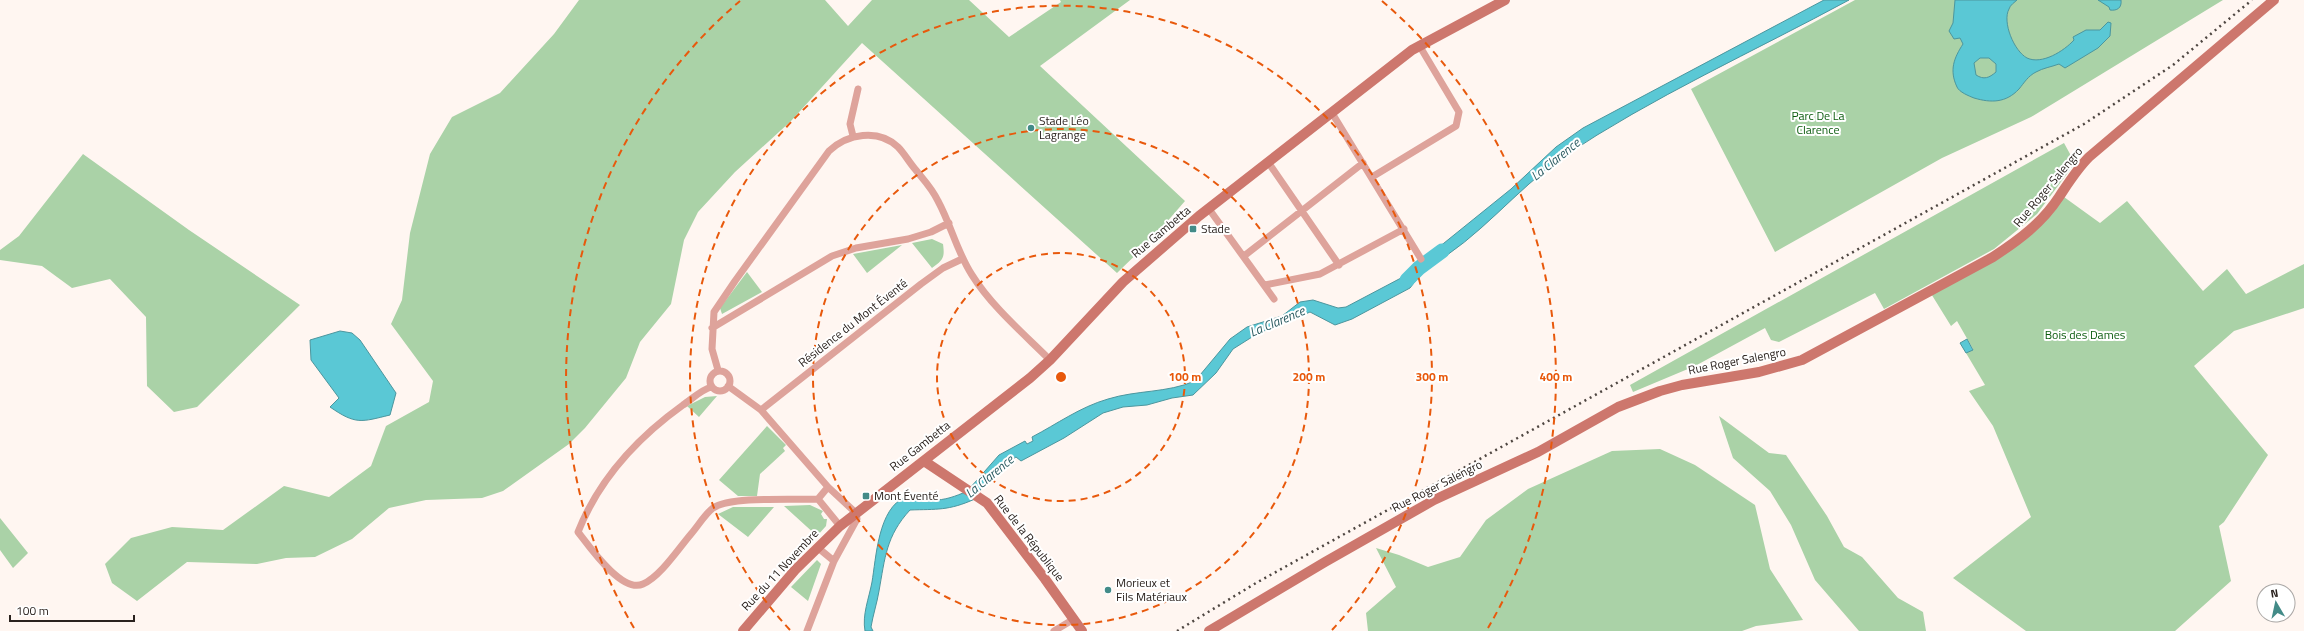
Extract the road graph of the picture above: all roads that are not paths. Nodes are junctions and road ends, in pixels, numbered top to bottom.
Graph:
1 (1505, 0) edge
2 (2274, 0) edge
3 (1419, 45) junction
4 (858, 89) dead end
5 (1332, 113) junction
6 (853, 136) junction
7 (1268, 162) junction
8 (1363, 163) junction
9 (1372, 177) junction
10 (1208, 209) junction
11 (1301, 212) junction
12 (949, 223) junction
13 (1404, 229) junction
14 (1244, 256) junction
15 (962, 258) junction
16 (1422, 259) dead end
17 (1339, 265) junction
18 (1265, 286) junction
19 (1274, 299) dead end
20 (712, 328) junction
21 (1050, 360) junction
22 (718, 370) junction
23 (728, 386) junction
24 (711, 387) junction
25 (761, 410) junction
26 (924, 460) junction
27 (828, 487) junction
28 (818, 499) junction
29 (856, 513) junction
30 (840, 526) junction
31 (817, 547) junction
32 (834, 561) junction
33 (1074, 619) junction
34 (743, 631) edge
35 (807, 631) edge
36 (1054, 631) edge
37 (1082, 631) edge
38 (1209, 631) edge

1 - 3 street, Rue Gambetta
2 - 38 street, Rue Roger Salengro
3 - 5 street, Rue Gambetta
3 - 9 street
4 - 6 street
5 - 7 street, Rue Gambetta
5 - 8 street
6 - 12 street
6 - 20 street
7 - 10 street, Rue Gambetta
7 - 11 street
8 - 9 street
8 - 11 street
9 - 13 street
10 - 14 street
10 - 21 street, Rue Gambetta
11 - 14 street
11 - 17 street
12 - 15 street
12 - 20 street
13 - 16 street
13 - 17 street
14 - 18 street
15 - 21 street
15 - 25 street, Résidence du Mont Éventé
17 - 18 street
18 - 19 street
20 - 22 street
21 - 26 street, Rue Gambetta
22 - 23 street
22 - 24 street
23 - 24 street
23 - 25 street
24 - 28 street
25 - 27 street
26 - 29 street, Rue Gambetta
26 - 33 street, Rue de la République
27 - 28 street
27 - 29 street
28 - 30 street
29 - 30 street, Rue du 11 Novembre
29 - 32 street
30 - 31 street, Rue du 11 Novembre
31 - 32 street
31 - 34 street, Rue du 11 Novembre
32 - 35 street
33 - 36 street
33 - 37 street, Rue de la République

